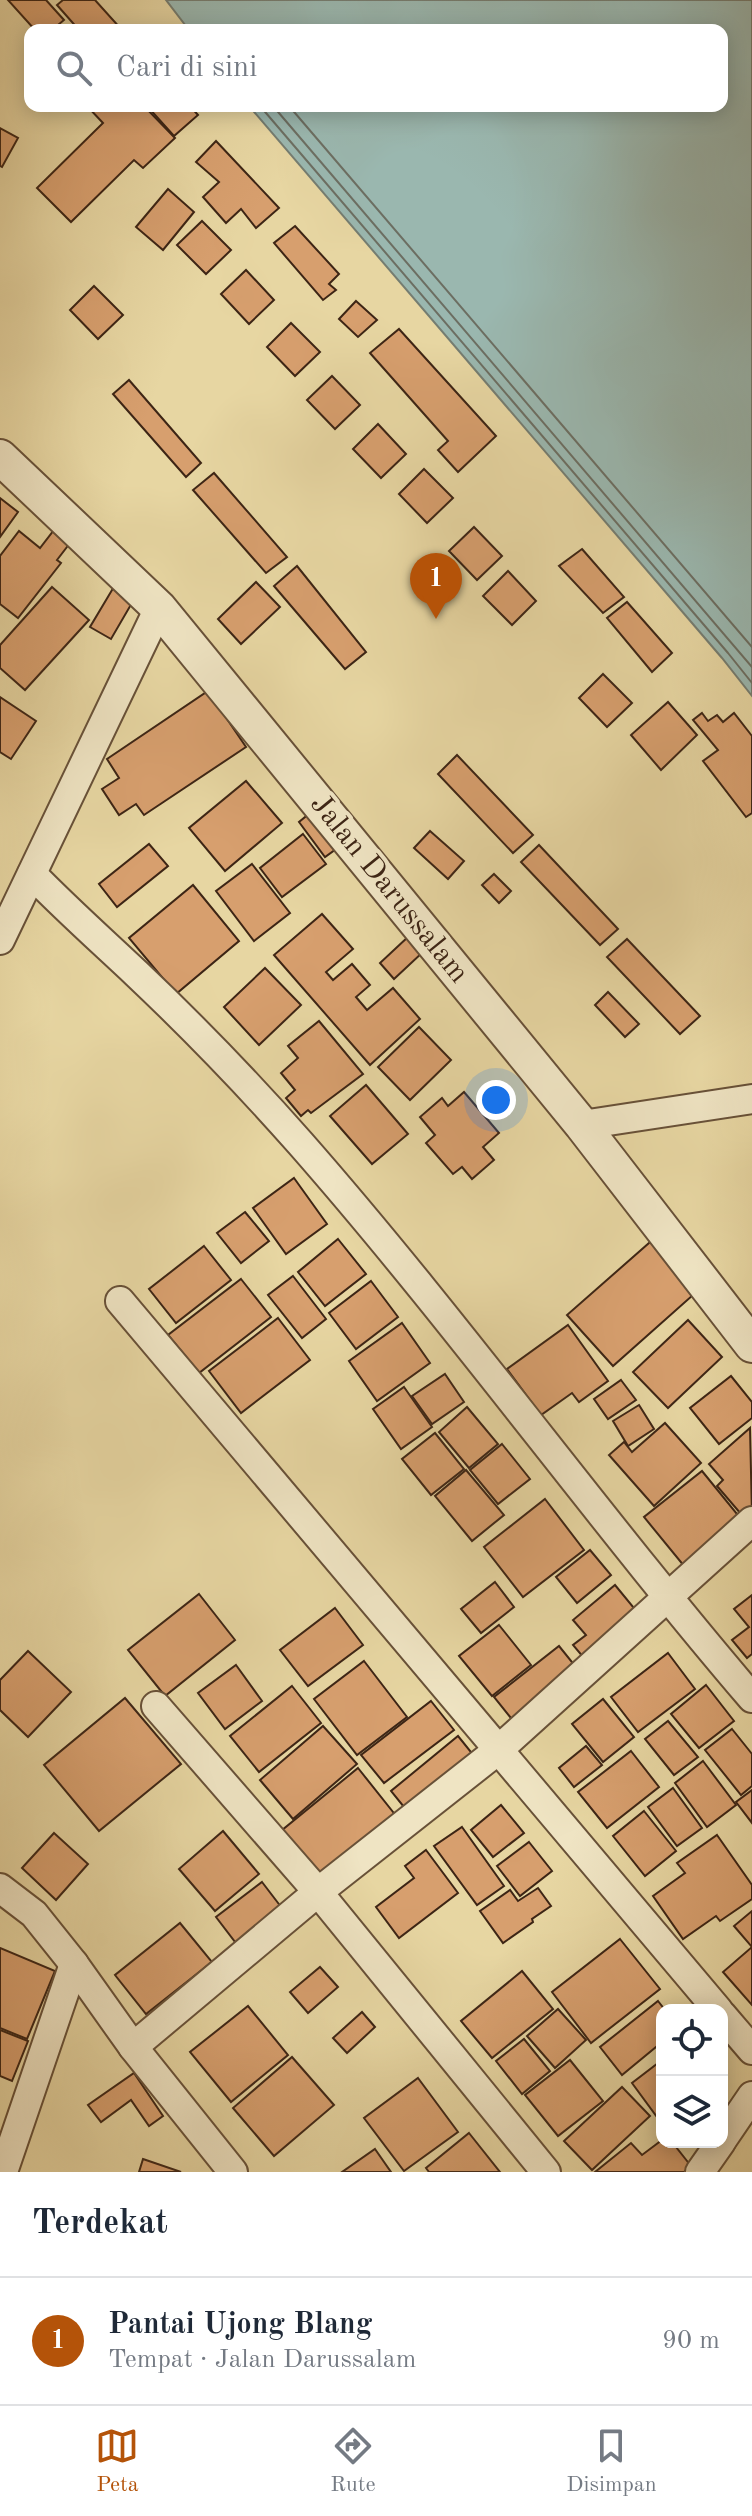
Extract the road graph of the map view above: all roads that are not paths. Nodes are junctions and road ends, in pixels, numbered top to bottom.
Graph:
1 (0, 457) edge
2 (159, 608) junction
3 (32, 874) junction
4 (0, 940) edge
5 (752, 1099) edge
6 (582, 1125) junction
7 (120, 1301) dead end
8 (752, 1345) edge
9 (752, 1521) edge
10 (667, 1599) junction
11 (752, 1698) edge
12 (156, 1706) dead end
13 (497, 1751) junction
14 (0, 1888) edge
15 (318, 1892) junction
16 (74, 1964) junction
17 (713, 2004) edge
18 (728, 2022) edge
19 (133, 2047) junction
20 (752, 2050) edge
21 (752, 2096) edge
22 (728, 2131) edge
23 (716, 2148) edge
24 (3, 2172) edge
25 (233, 2172) edge
26 (546, 2172) edge
27 (700, 2172) edge

1 - 2 street, Jalan Darussalam
2 - 3 street
2 - 6 street, Jalan Darussalam
3 - 4 street
3 - 10 street
5 - 6 street
6 - 8 street, Jalan Darussalam
7 - 13 street
9 - 10 street
10 - 11 street
10 - 13 street
12 - 15 street
13 - 15 street
13 - 17 street
14 - 16 street
15 - 19 street
15 - 26 street
16 - 19 street
16 - 24 street
18 - 20 street
19 - 25 street
21 - 22 street
23 - 27 street

